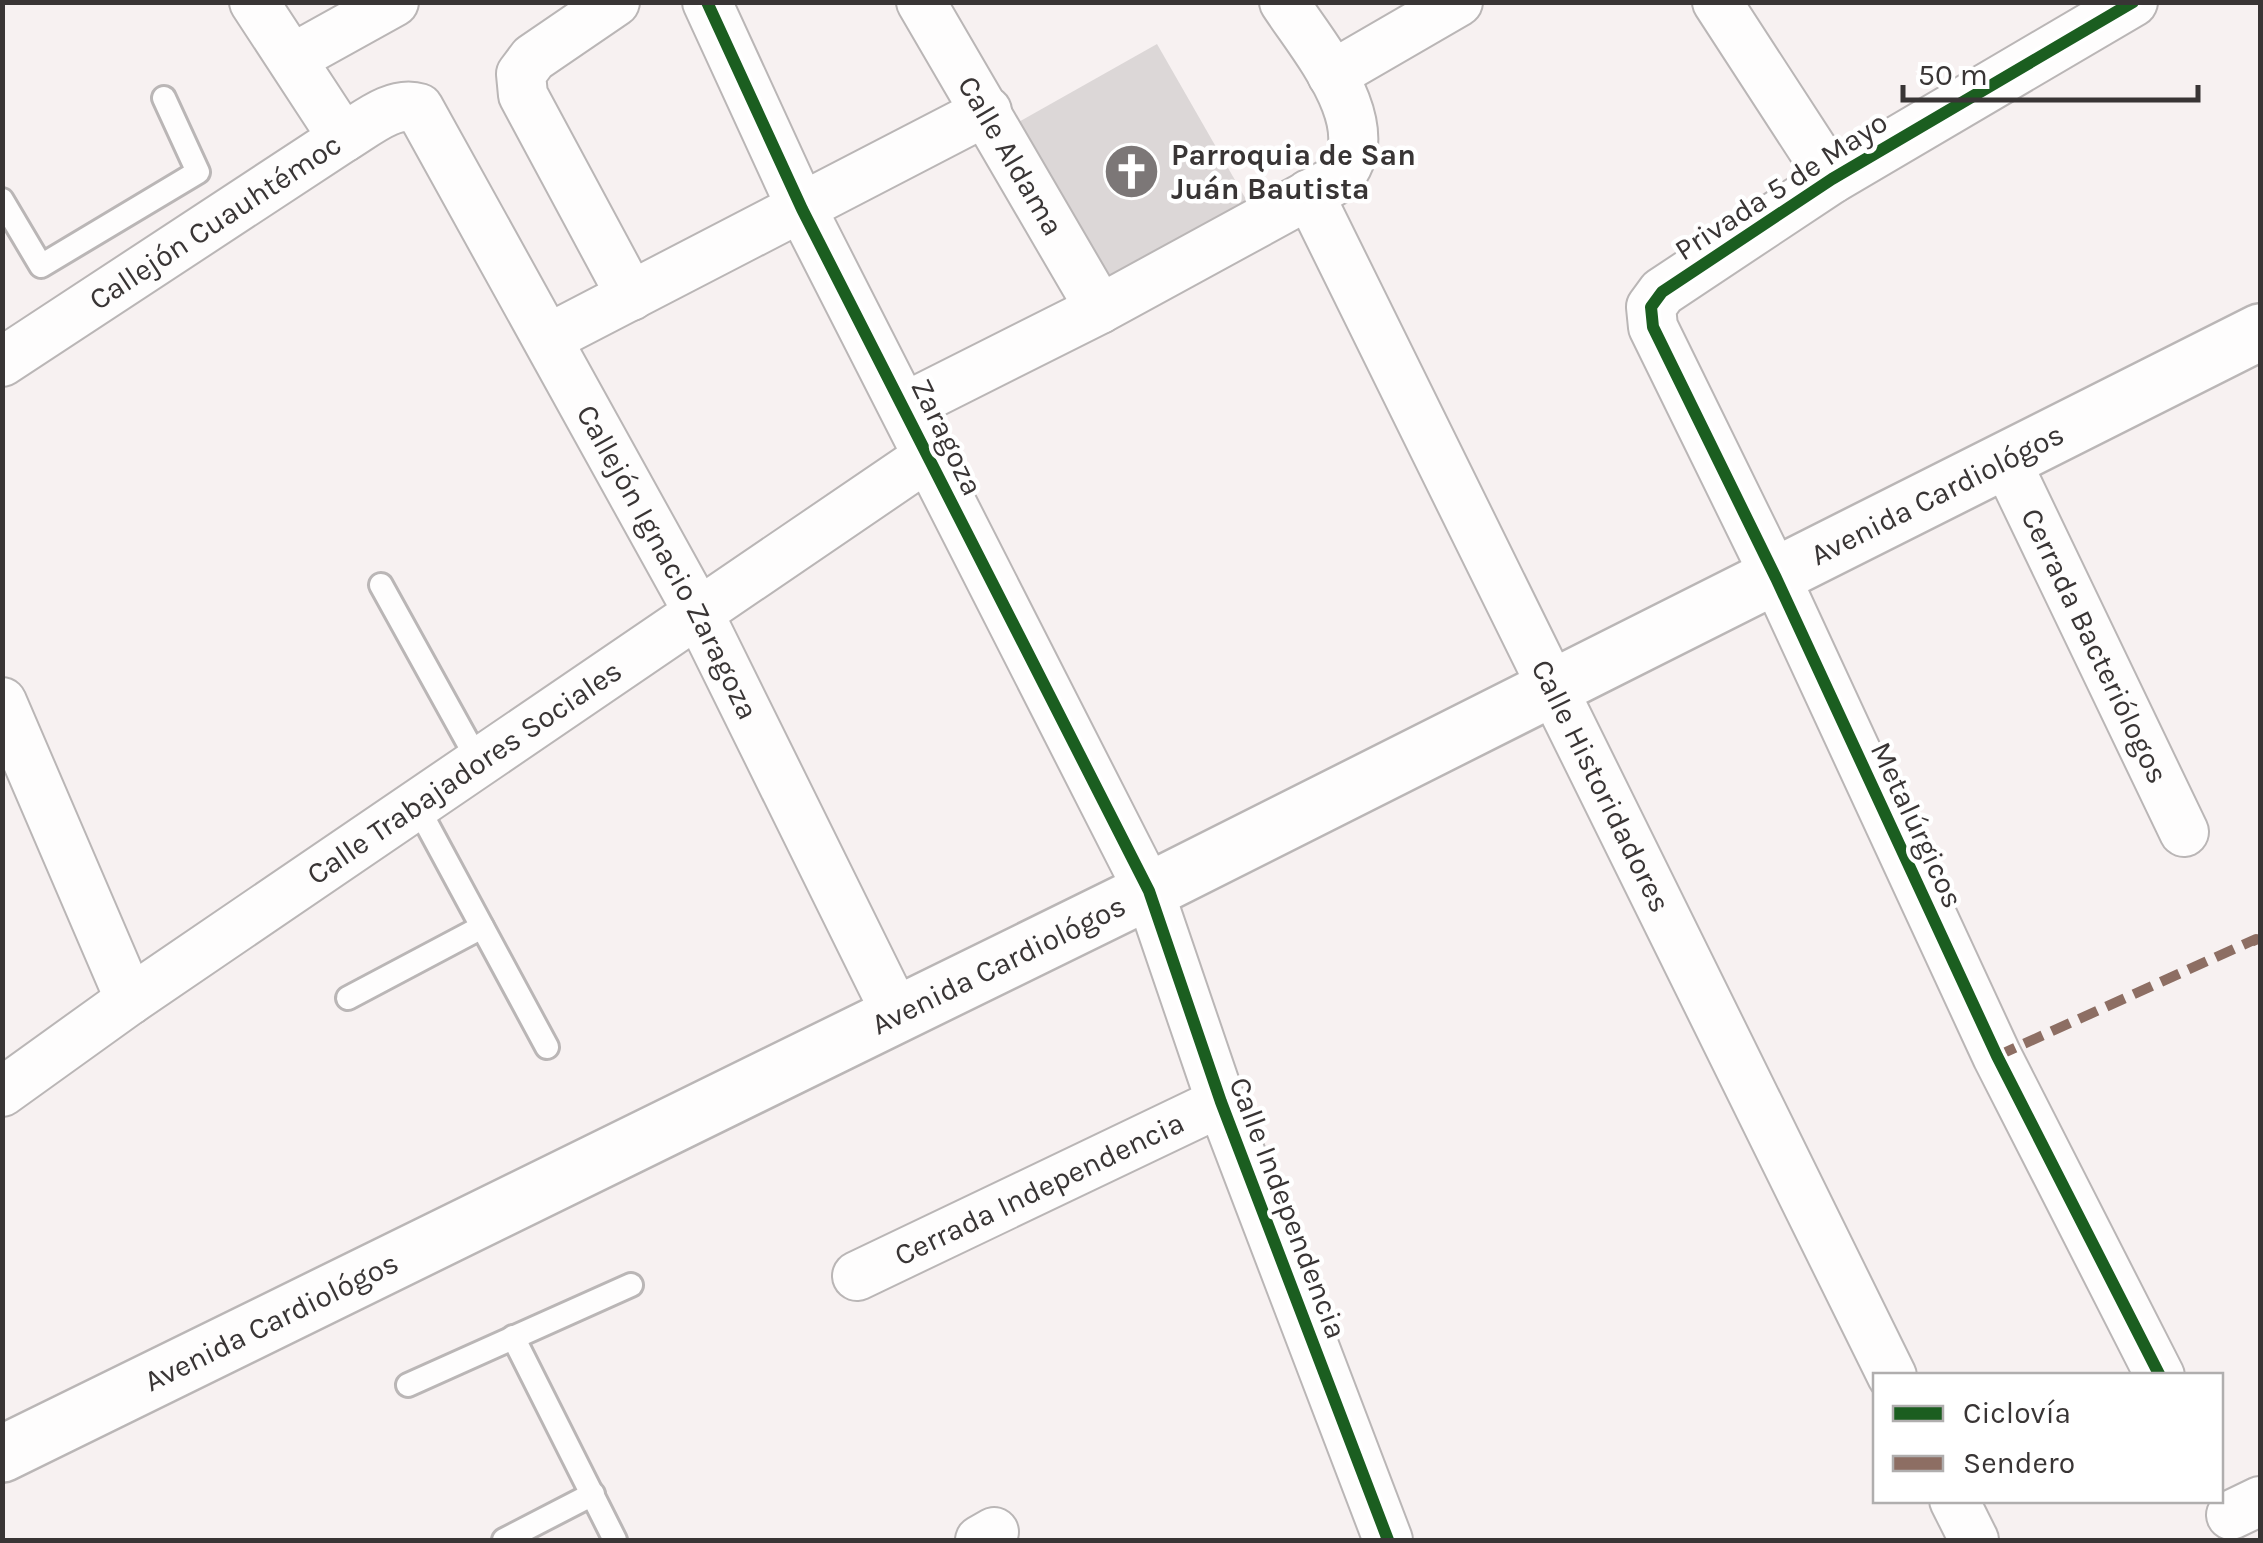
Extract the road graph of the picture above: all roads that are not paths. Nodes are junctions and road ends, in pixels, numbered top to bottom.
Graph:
1 (254, 2) edge
2 (394, 2) edge
3 (615, 2) edge
4 (707, 2) edge
5 (921, 2) edge
6 (1284, 2) edge
7 (1458, 2) edge
8 (1717, 2) edge
9 (2134, 2) edge
10 (293, 58) junction
11 (1332, 76) junction
12 (164, 98) dead end
13 (987, 111) junction
14 (428, 118) joint
15 (342, 138) junction
16 (1832, 179) junction
17 (1309, 194) junction
18 (2, 200) edge
19 (802, 209) junction
20 (1662, 292) joint
21 (631, 296) junction
22 (1100, 309) junction
23 (2260, 332) edge
24 (549, 338) junction
25 (2, 362) edge
26 (905, 407) junction
27 (928, 457) junction
28 (2006, 460) junction
29 (1776, 578) junction
30 (381, 585) dead end
31 (698, 612) junction
32 (1551, 691) junction
33 (2, 702) edge
34 (480, 764) junction
35 (417, 806) junction
36 (2184, 832) dead end
37 (1149, 891) junction
38 (482, 926) junction
39 (348, 998) dead end
40 (130, 1000) junction
41 (896, 1013) junction
42 (546, 1048) dead end
43 (2, 1092) edge
44 (1220, 1102) junction
45 (857, 1276) dead end
46 (631, 1284) dead end
47 (513, 1337) junction
48 (1891, 1373) edge
49 (2158, 1373) edge
50 (408, 1385) dead end
51 (2, 1454) edge
52 (593, 1494) junction
53 (1956, 1503) edge
54 (504, 1540) edge
55 (615, 1540) edge
56 (1388, 1540) edge
57 (1974, 1540) edge

1 - 10 street
2 - 10 street
3 - 21 street
4 - 19 street, Zaragoza
5 - 13 street, Calle Aldama
6 - 11 street
7 - 11 street
8 - 16 street
9 - 16 street, Privada 5 de Mayo
10 - 15 street
11 - 17 street
12 - 18 lane
13 - 19 street
13 - 22 street, Calle Aldama
14 - 15 street, Callejón Cuauhtémoc
14 - 24 street, Callejón Ignacio Zaragoza
15 - 25 street, Callejón Cuauhtémoc
16 - 20 street, Privada 5 de Mayo
17 - 22 street
17 - 32 street, Calle Historidadores
19 - 21 street
19 - 26 street, Zaragoza
20 - 29 street, Metalúrgicos
21 - 24 street
22 - 26 street
23 - 28 main road, Avenida Cardiológos
24 - 31 street, Callejón Ignacio Zaragoza
26 - 27 street, Zaragoza
27 - 31 street, Calle Trabajadores Sociales
27 - 37 street, Zaragoza
28 - 29 main road, Avenida Cardiológos
28 - 36 street, Cerrada Bacteriólogos
29 - 32 main road, Avenida Cardiológos
29 - 49 street, Metalúrgicos
30 - 34 lane
31 - 34 street, Calle Trabajadores Sociales
31 - 41 street, Callejón Ignacio Zaragoza
32 - 37 main road, Avenida Cardiológos
32 - 48 street, Calle Historidadores
33 - 40 street
34 - 35 street, Calle Trabajadores Sociales
35 - 38 lane
35 - 40 street, Calle Trabajadores Sociales
37 - 41 main road, Avenida Cardiológos
37 - 44 street, Calle Independencia
38 - 39 lane
38 - 42 lane
40 - 43 street, Calle Trabajadores Sociales
41 - 51 main road, Avenida Cardiológos
44 - 45 street, Cerrada Independencia
44 - 56 street, Calle Independencia
46 - 47 lane
47 - 50 lane
47 - 52 lane
52 - 54 lane
52 - 55 lane
53 - 57 street

